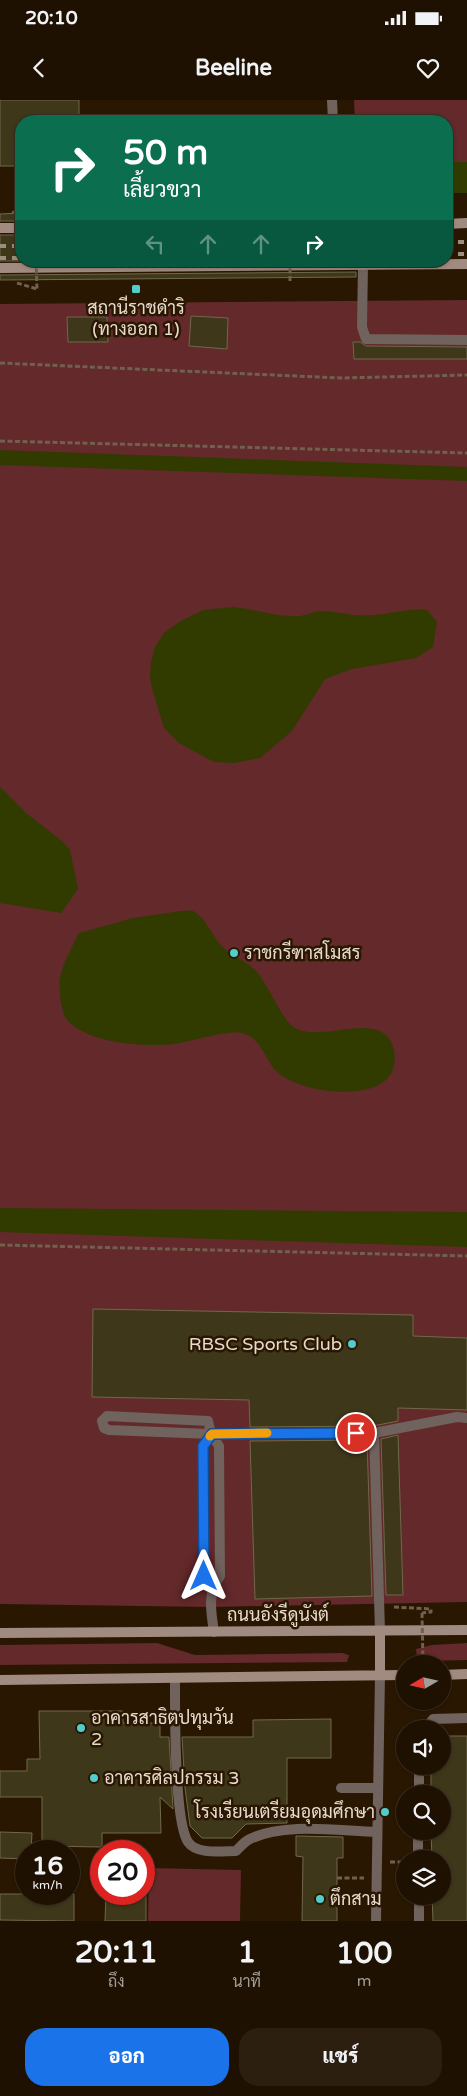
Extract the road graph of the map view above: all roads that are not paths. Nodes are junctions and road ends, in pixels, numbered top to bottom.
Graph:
1 (332, 100) edge
2 (332, 115) edge
3 (453, 224) edge
4 (467, 224) edge
5 (0, 228) edge
6 (15, 228) edge
7 (453, 264) edge
8 (467, 264) edge
9 (121, 267) edge
10 (363, 267) edge
11 (0, 268) edge
12 (467, 340) edge
13 (467, 1418) edge
14 (374, 1433) junction
15 (212, 1434) junction
16 (212, 1587) junction
17 (380, 1630) junction
18 (467, 1630) edge
19 (0, 1632) edge
20 (214, 1632) junction
21 (467, 1674) edge
22 (380, 1675) junction
23 (396, 1675) edge
24 (451, 1675) edge
25 (174, 1678) junction
26 (0, 1680) edge
27 (467, 1718) edge
28 (432, 1720) edge
29 (341, 1788) dead end
30 (377, 1788) junction
31 (377, 1832) junction
32 (418, 1905) edge
33 (376, 1921) edge
34 (418, 1921) edge

1 - 2 street
3 - 4 main road
5 - 6 main road
7 - 8 main road
9 - 11 main road
10 - 12 street
13 - 14 street
14 - 15 street
14 - 17 street
15 - 15 street
15 - 16 street
15 - 16 street
16 - 20 street
17 - 18 main road, ถนนอังรีดูนังต์
17 - 20 main road, ถนนอังรีดูนังต์
17 - 22 main road
19 - 20 main road, ถนนอังรีดูนังต์
21 - 24 main road
22 - 23 main road
22 - 25 main road
22 - 30 street
25 - 26 main road
25 - 31 street
27 - 28 street
29 - 30 street
30 - 31 street
31 - 33 street
32 - 34 street

